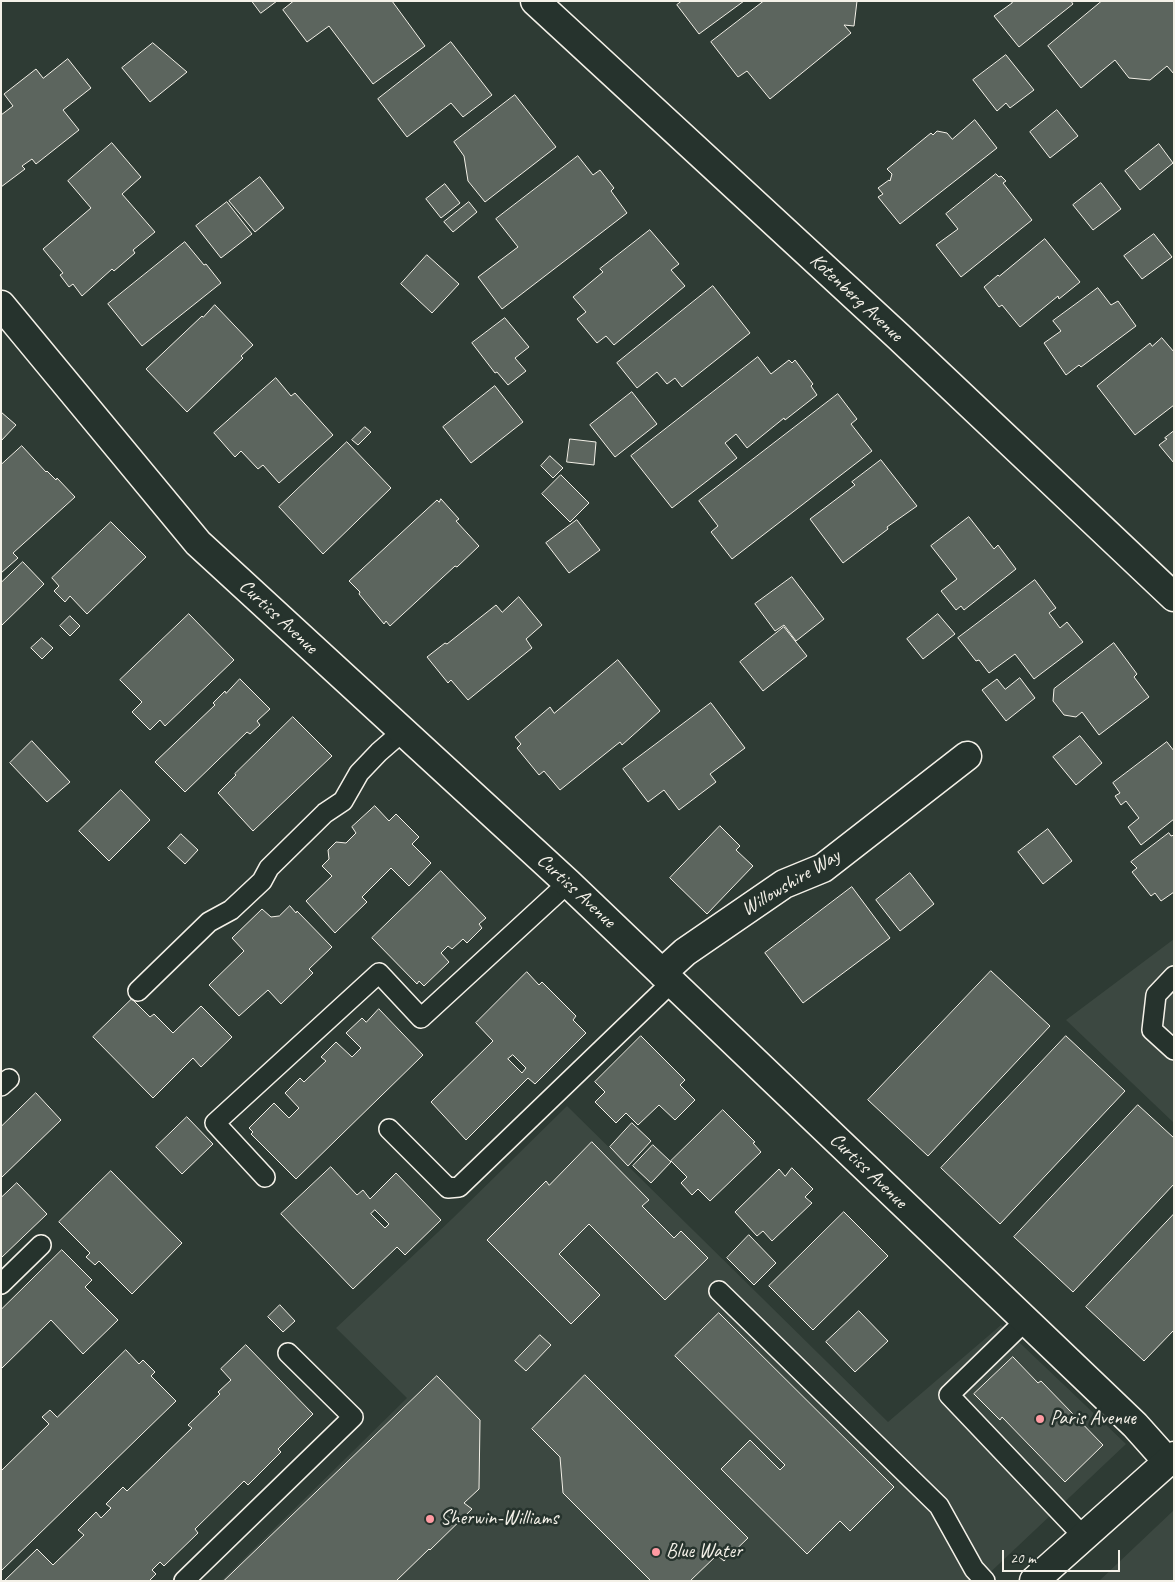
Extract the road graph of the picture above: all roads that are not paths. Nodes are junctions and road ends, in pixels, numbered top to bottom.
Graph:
1 (535, 1) edge
2 (1, 306) edge
3 (1174, 597) edge
4 (402, 732) junction
5 (966, 756) dead end
6 (568, 883) junction
7 (1174, 976) edge
8 (666, 978) junction
9 (138, 991) dead end
10 (1174, 1050) edge
11 (389, 1129) dead end
12 (265, 1177) dead end
13 (41, 1245) dead end
14 (1, 1284) edge
15 (719, 1291) dead end
16 (1026, 1321) junction
17 (288, 1353) dead end
18 (1171, 1459) edge
19 (1084, 1536) junction
20 (184, 1581) edge
21 (985, 1581) edge
22 (1034, 1581) edge

1 - 3 street, Kotenberg Avenue
2 - 4 street, Curtiss Avenue
4 - 6 street, Curtiss Avenue
4 - 9 lane
5 - 8 street, Willowshire Way
6 - 8 street, Curtiss Avenue
6 - 12 lane
7 - 10 lane
8 - 11 lane
8 - 16 street, Curtiss Avenue
13 - 14 lane
15 - 21 lane
16 - 18 street, Curtiss Avenue
16 - 19 lane
17 - 20 lane
18 - 19 street
19 - 22 street

